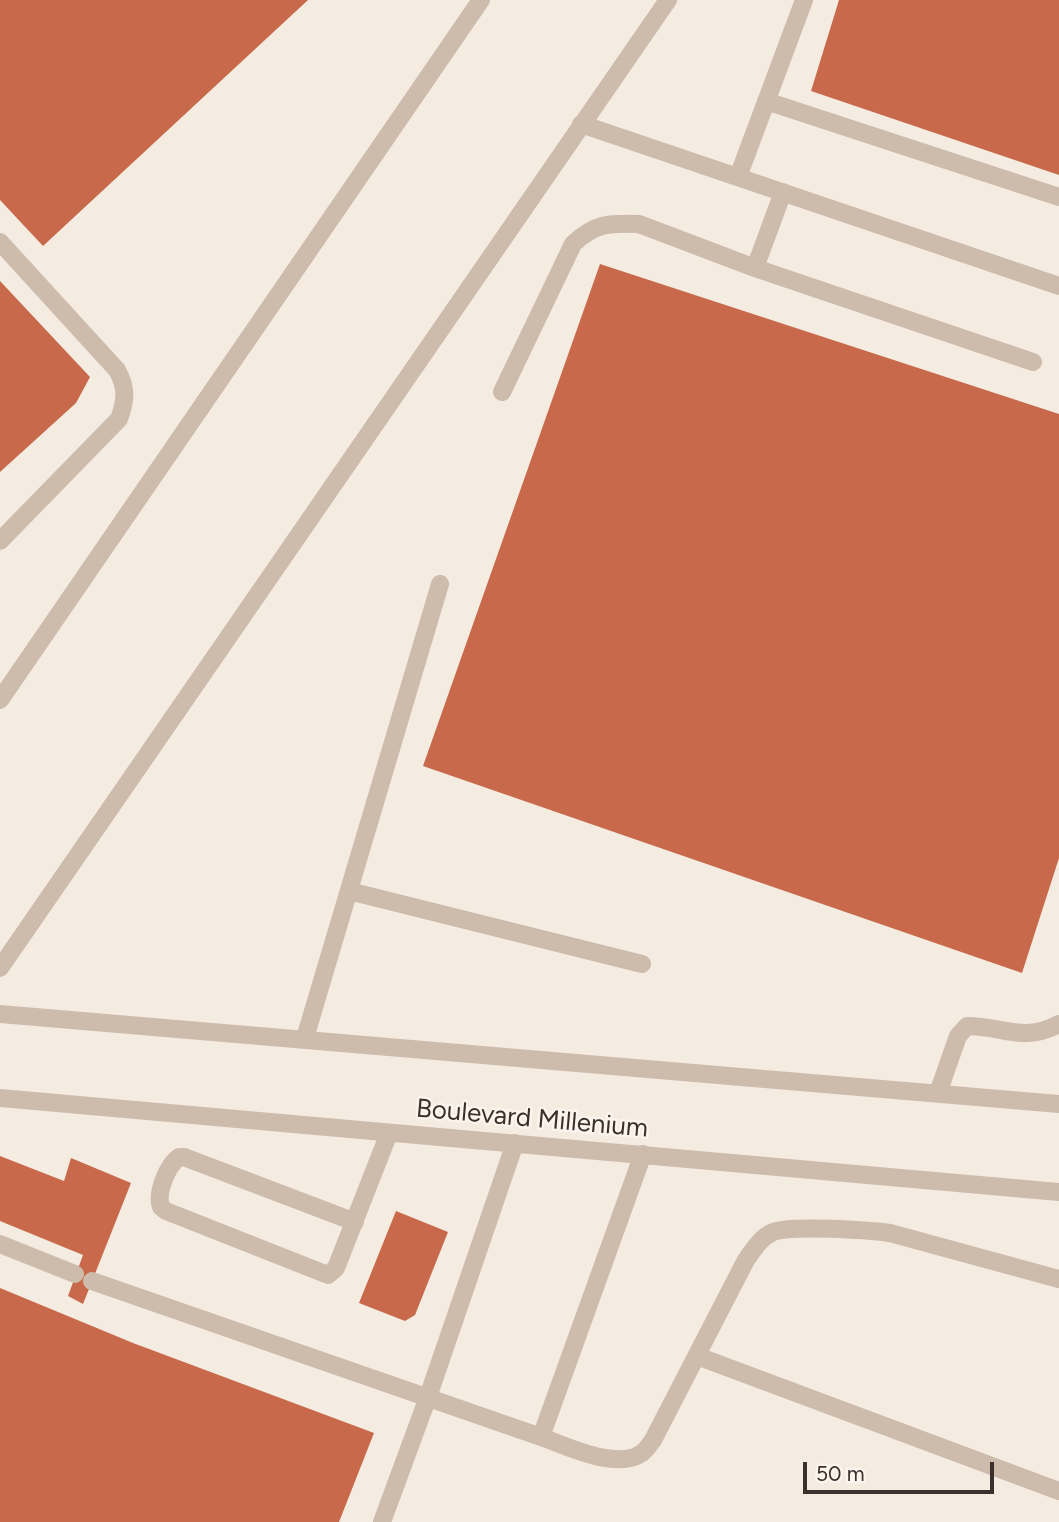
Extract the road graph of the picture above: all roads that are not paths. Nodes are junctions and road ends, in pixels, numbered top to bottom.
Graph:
1 (481, 0) edge
2 (668, 0) edge
3 (804, 0) edge
4 (766, 101) junction
5 (581, 124) junction
6 (738, 177) junction
7 (783, 192) junction
8 (1059, 197) edge
9 (0, 242) edge
10 (755, 268) junction
11 (1059, 285) edge
12 (1033, 362) dead end
13 (502, 393) dead end
14 (0, 541) edge
15 (440, 584) dead end
16 (0, 700) edge
17 (349, 891) junction
18 (642, 964) dead end
19 (0, 968) edge
20 (0, 1014) edge
21 (1059, 1024) edge
22 (305, 1038) junction
23 (938, 1093) junction
24 (0, 1098) edge
25 (1059, 1104) edge
26 (389, 1133) junction
27 (515, 1143) junction
28 (643, 1154) junction
29 (1059, 1192) edge
30 (355, 1222) junction
31 (0, 1244) edge
32 (1059, 1279) edge
33 (696, 1356) junction
34 (428, 1397) junction
35 (541, 1437) junction
36 (1059, 1491) edge
37 (382, 1522) edge

1 - 16 street
2 - 5 street
3 - 4 street
4 - 6 street
4 - 8 street
5 - 6 street
5 - 19 street
6 - 7 street
7 - 10 street
7 - 11 street
9 - 14 street
10 - 12 street
10 - 13 street
15 - 17 street
17 - 18 street
17 - 22 street
20 - 22 street
21 - 23 street
22 - 23 street
23 - 25 street
24 - 26 street, Boulevard Millenium
26 - 27 street, Boulevard Millenium
26 - 30 street
27 - 28 street, Boulevard Millenium
27 - 34 street
28 - 29 street, Boulevard Millenium
28 - 35 street
30 - 30 street
31 - 34 street
32 - 33 street
33 - 35 street
33 - 36 street
34 - 35 street
34 - 37 street

